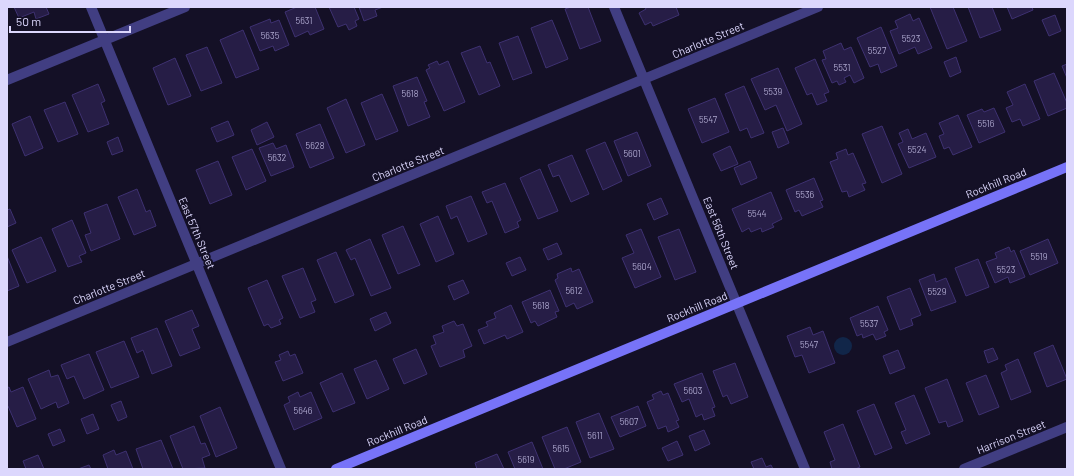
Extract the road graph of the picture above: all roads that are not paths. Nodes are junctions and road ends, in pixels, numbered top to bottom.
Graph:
1 (90, 7) edge
2 (185, 7) edge
3 (614, 7) edge
4 (818, 7) edge
5 (104, 40) junction
6 (7, 80) edge
7 (644, 80) junction
8 (1067, 167) edge
9 (197, 264) junction
10 (737, 303) junction
11 (7, 342) edge
12 (1067, 426) edge
13 (281, 469) edge
14 (336, 469) edge
15 (805, 469) edge
16 (964, 469) edge

1 - 5 street, East 57th Street
2 - 5 street
3 - 7 street, East 56th Street
4 - 7 street, Charlotte Street
5 - 6 street
5 - 9 street, East 57th Street
7 - 9 street, Charlotte Street
7 - 10 street, East 56th Street
8 - 10 main road, Rockhill Road
9 - 11 street, Charlotte Street
9 - 13 street, East 57th Street
10 - 14 main road, Rockhill Road
10 - 15 street, East 56th Street
12 - 16 street, Harrison Street

